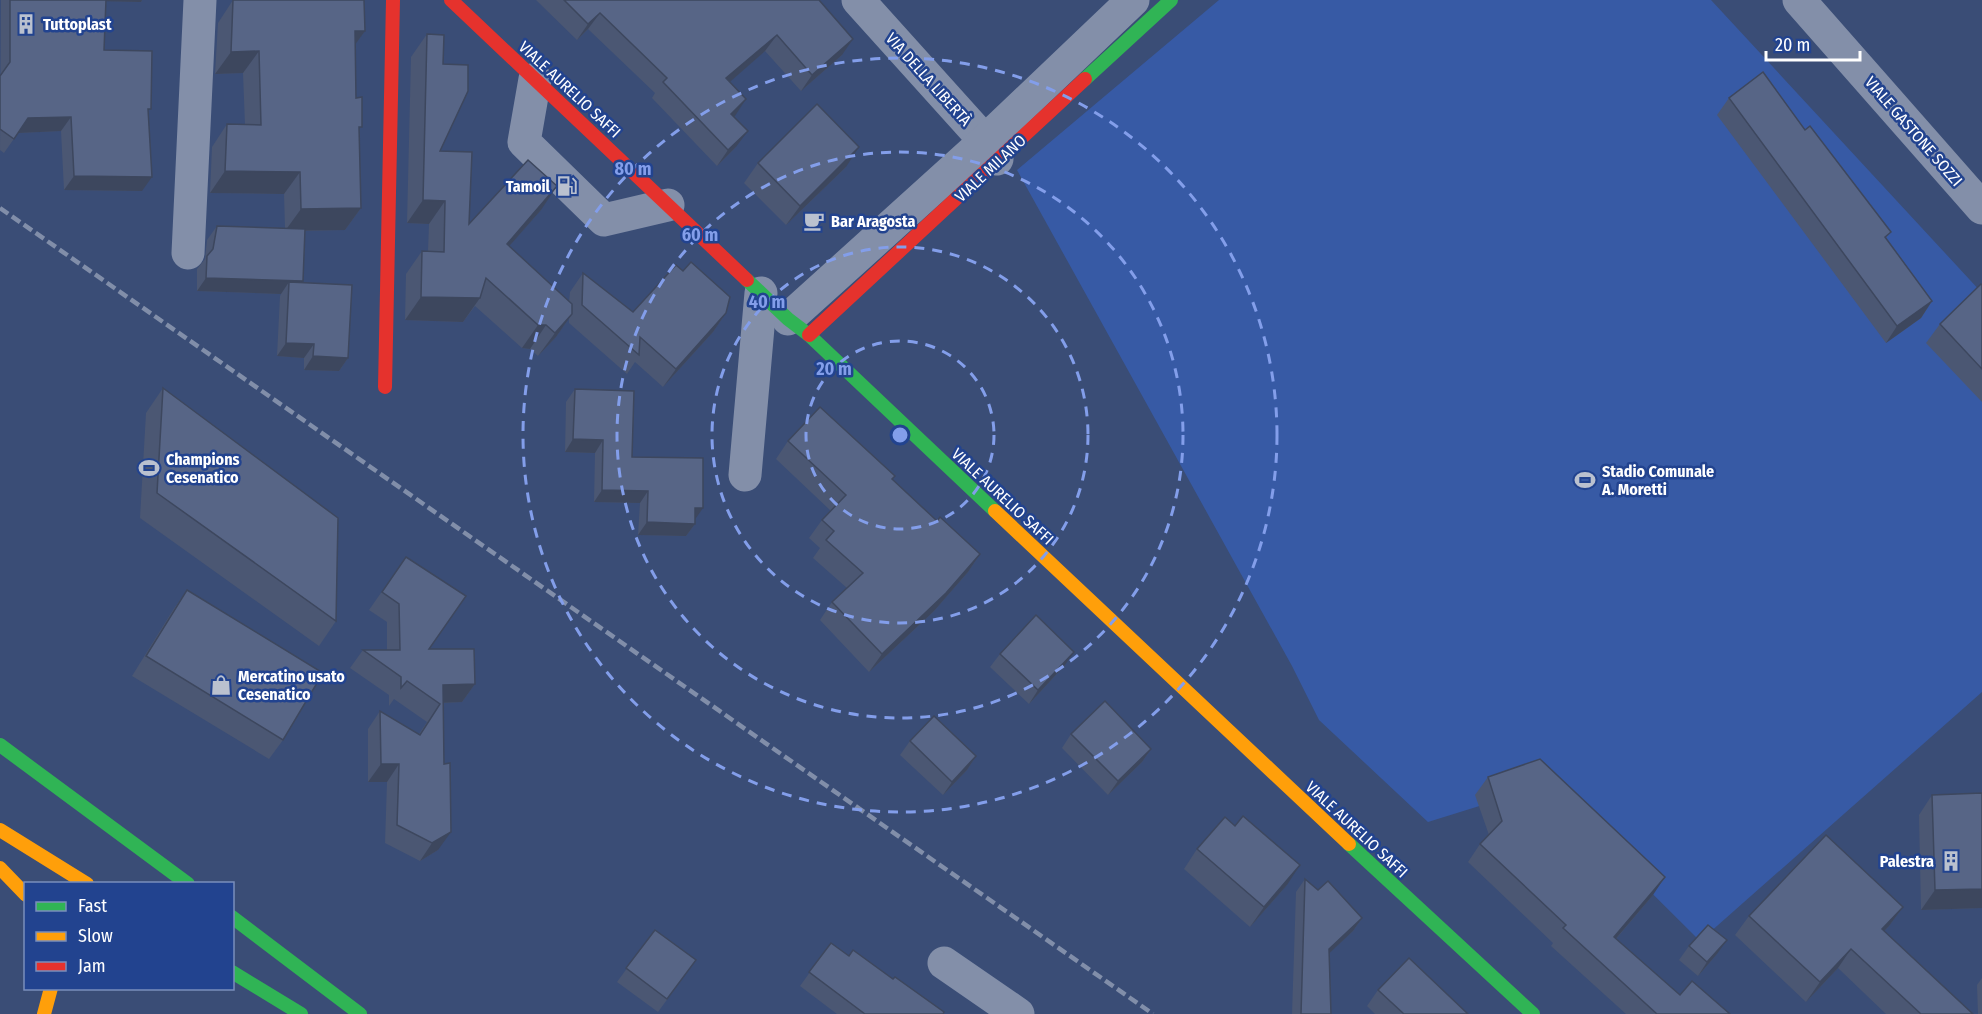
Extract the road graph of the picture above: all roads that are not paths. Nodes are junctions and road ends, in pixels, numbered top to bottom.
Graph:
1 (200, 0) edge
2 (393, 0) edge
3 (451, 0) edge
4 (858, 0) edge
5 (1133, 0) edge
6 (1799, 0) edge
7 (1165, 2) edge
8 (534, 79) junction
9 (992, 151) junction
10 (668, 205) junction
11 (1982, 208) edge
12 (188, 253) dead end
13 (761, 293) junction
14 (798, 327) junction
15 (385, 387) dead end
16 (745, 475) dead end
17 (0, 745) edge
18 (0, 830) edge
19 (0, 868) edge
20 (84, 882) edge
21 (185, 882) edge
22 (24, 892) edge
23 (234, 919) edge
24 (944, 963) dead end
25 (234, 973) edge
26 (50, 990) edge
27 (44, 1014) edge
28 (301, 1014) edge
29 (360, 1014) edge
30 (1018, 1014) edge
31 (1533, 1014) edge

1 - 12 street
2 - 15 street
3 - 8 street, VIALE AURELIO SAFFI
4 - 9 street, VIA DELLA LIBERTÀ
5 - 9 street, VIALE MILANO
6 - 11 street, VIALE GASTONE SOZZI
7 - 9 street, VIALE MILANO
8 - 10 street, VIALE AURELIO SAFFI
8 - 10 street
9 - 14 street, VIALE MILANO
10 - 13 street, VIALE AURELIO SAFFI
13 - 14 street, VIALE AURELIO SAFFI
13 - 16 street
14 - 31 street, VIALE AURELIO SAFFI
17 - 21 street
18 - 20 street
19 - 22 street
23 - 29 street
24 - 30 street
25 - 28 street
26 - 27 street

